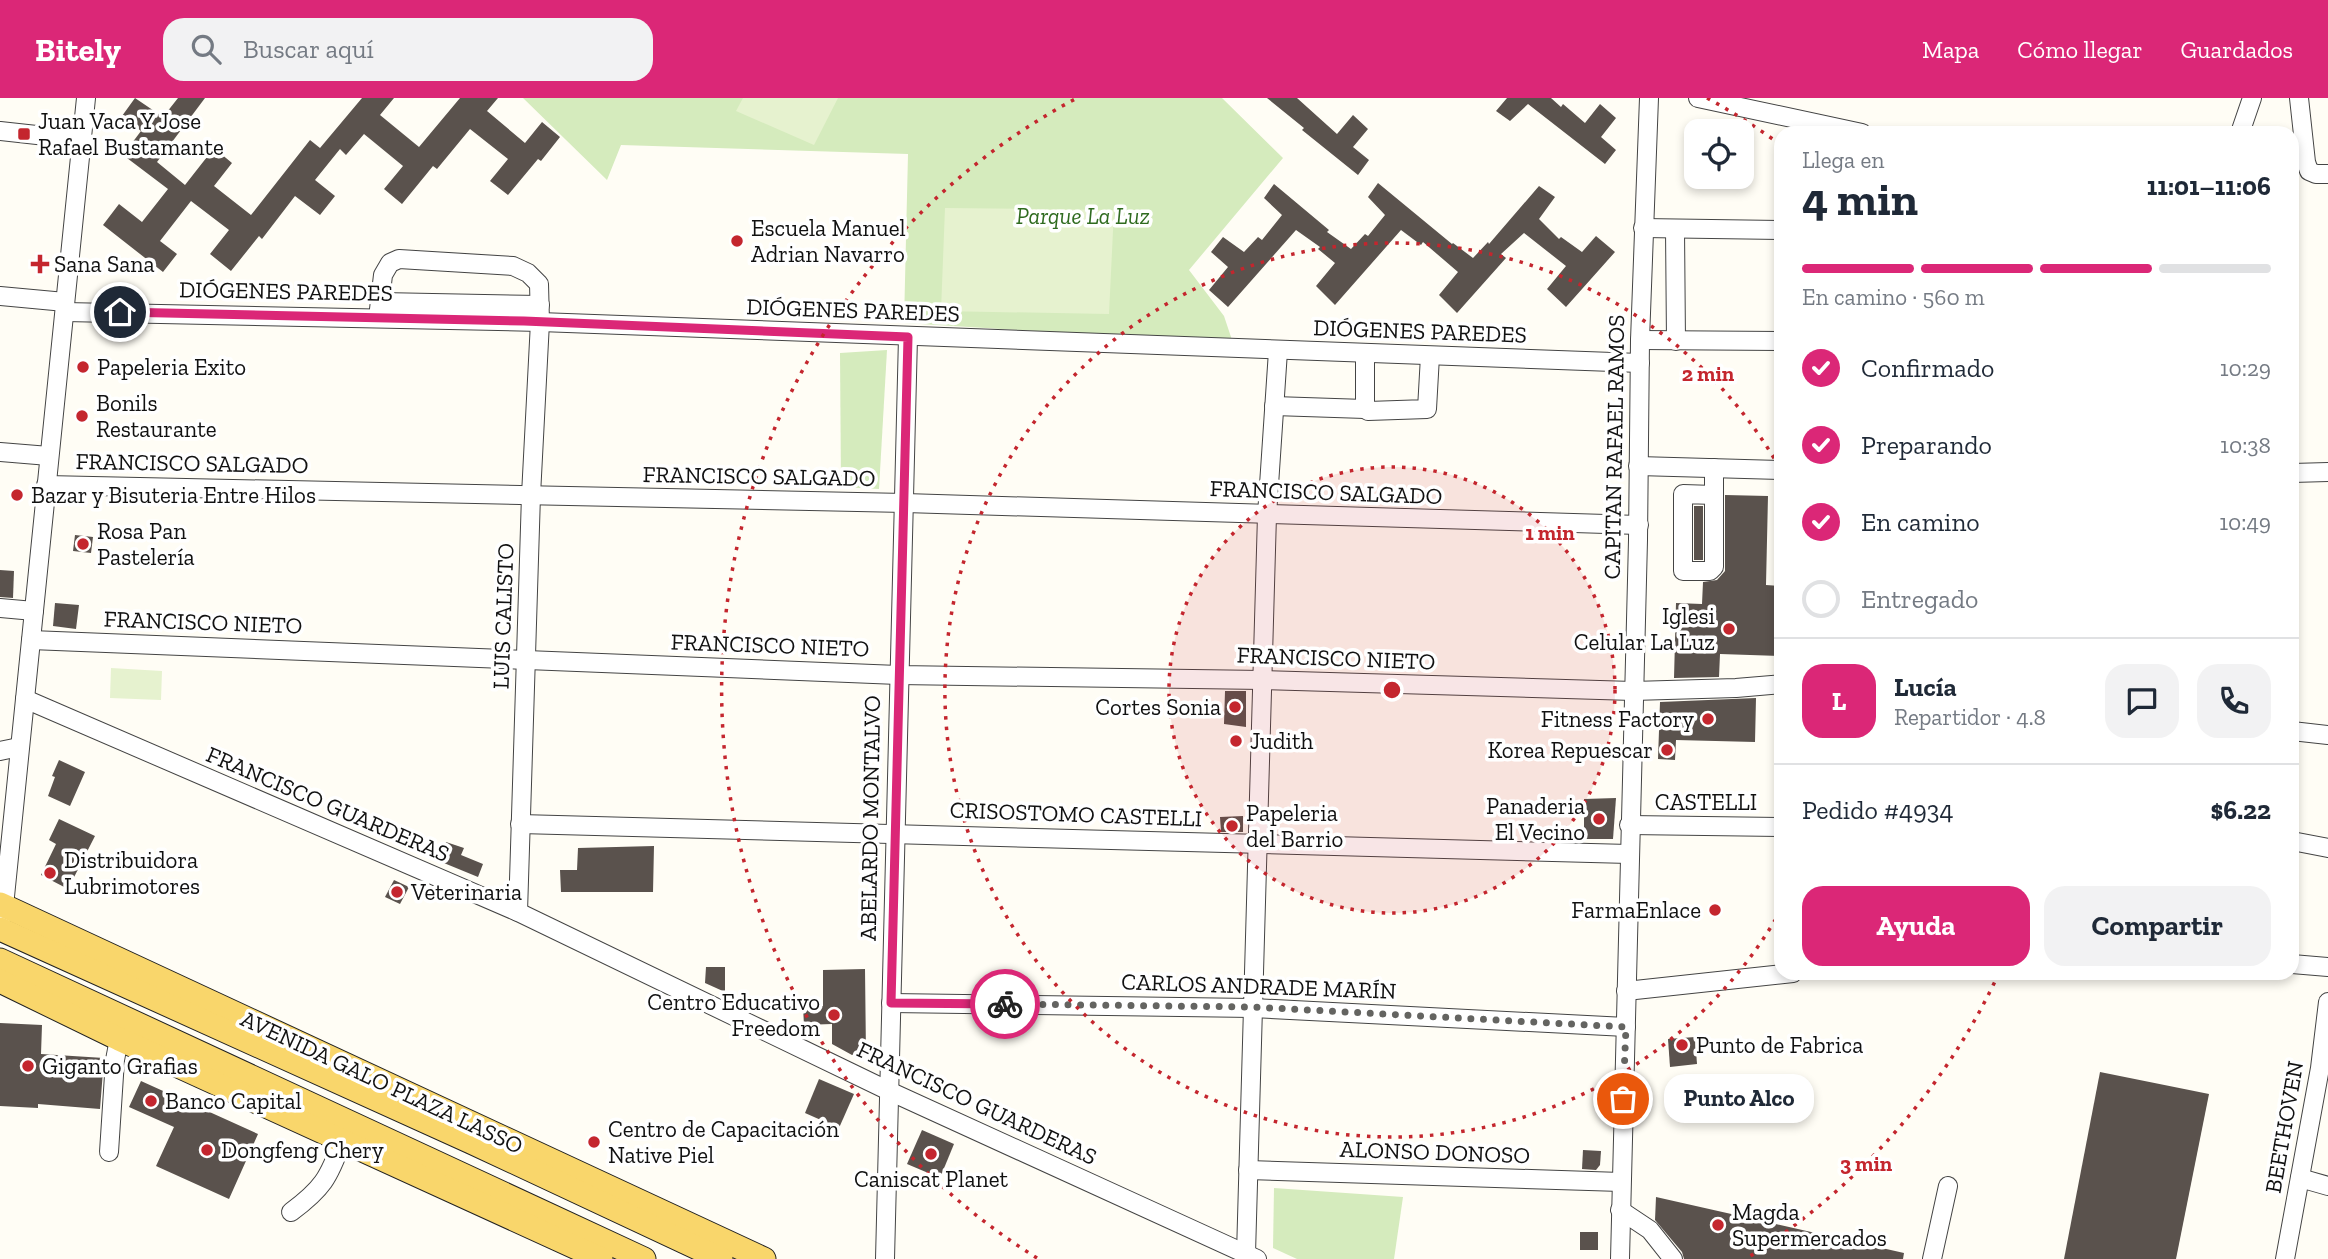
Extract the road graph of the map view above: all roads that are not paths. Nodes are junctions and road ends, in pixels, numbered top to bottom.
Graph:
1 (86, 98) edge
2 (1649, 98) edge
3 (1698, 98) edge
4 (2252, 98) edge
5 (2299, 98) edge
6 (1723, 101) edge
7 (1832, 126) edge
8 (2242, 126) edge
9 (0, 131) edge
10 (82, 140) junction
11 (2328, 174) edge
12 (1643, 228) junction
13 (1675, 229) junction
14 (1774, 230) edge
15 (0, 296) edge
16 (65, 307) junction
17 (380, 310) junction
18 (540, 313) junction
19 (908, 337) junction
20 (1640, 340) junction
21 (1676, 341) junction
22 (1774, 341) edge
23 (1278, 351) junction
24 (1365, 354) junction
25 (1430, 356) junction
26 (1640, 363) junction
27 (1274, 406) junction
28 (1365, 409) junction
29 (0, 452) edge
30 (50, 456) junction
31 (1638, 466) junction
32 (1714, 468) junction
33 (1774, 470) edge
34 (2299, 472) edge
35 (2328, 472) edge
36 (47, 485) junction
37 (531, 495) junction
38 (1714, 495) dead end
39 (905, 503) junction
40 (1267, 515) junction
41 (1639, 525) junction
42 (0, 608) edge
43 (34, 611) junction
44 (31, 640) junction
45 (527, 659) junction
46 (898, 675) junction
47 (1262, 680) junction
48 (1774, 685) edge
49 (1633, 691) junction
50 (25, 699) junction
51 (2299, 733) edge
52 (2328, 736) edge
53 (19, 747) junction
54 (0, 751) edge
55 (520, 824) junction
56 (1629, 825) junction
57 (1774, 827) edge
58 (894, 832) junction
59 (5, 838) edge
60 (2299, 842) edge
61 (1258, 844) junction
62 (2328, 848) edge
63 (1629, 854) junction
64 (2, 905) edge
65 (518, 912) junction
66 (0, 933) edge
67 (0, 960) edge
68 (2299, 965) edge
69 (2328, 967) edge
70 (1774, 975) edge
71 (0, 981) edge
72 (1626, 991) junction
73 (2328, 1002) edge
74 (891, 1003) junction
75 (1253, 1007) junction
76 (1626, 1027) junction
77 (119, 1039) junction
78 (2324, 1069) edge
79 (890, 1091) junction
80 (342, 1141) junction
81 (109, 1152) dead end
82 (1248, 1170) junction
83 (2300, 1178) junction
84 (1621, 1182) junction
85 (1948, 1186) dead end
86 (2328, 1186) edge
87 (1620, 1210) junction
88 (291, 1212) dead end
89 (1251, 1256) edge
90 (601, 1259) edge
91 (645, 1259) edge
92 (721, 1259) edge
93 (764, 1259) edge
94 (885, 1259) edge
95 (1620, 1259) edge
96 (1673, 1259) edge
97 (1932, 1259) edge
98 (2285, 1259) edge

1 - 10 street
2 - 12 street, CAPITAN RAFAEL RAMOS
3 - 6 street
4 - 8 street
5 - 11 street
6 - 7 street
9 - 10 street
10 - 16 street
12 - 13 street
12 - 20 street, CAPITAN RAFAEL RAMOS
13 - 14 street
13 - 21 street
15 - 16 street, DIÓGENES PAREDES
16 - 17 street, DIÓGENES PAREDES
16 - 30 street
17 - 18 street, DIÓGENES PAREDES
17 - 18 street
18 - 19 street, DIÓGENES PAREDES
18 - 37 street, LUIS CALISTO
19 - 23 street, DIÓGENES PAREDES
19 - 39 street, ABELARDO MONTALVO
20 - 21 street
20 - 26 street, CAPITAN RAFAEL RAMOS
21 - 22 street
23 - 24 street, DIÓGENES PAREDES
23 - 27 street
24 - 25 street, DIÓGENES PAREDES
24 - 28 street
25 - 26 street, DIÓGENES PAREDES
25 - 28 street
26 - 31 street, CAPITAN RAFAEL RAMOS
27 - 28 street
27 - 40 street
29 - 30 street
30 - 36 street
31 - 32 street
31 - 41 street, CAPITAN RAFAEL RAMOS
32 - 33 street
32 - 38 street
34 - 35 street
36 - 37 street, FRANCISCO SALGADO
36 - 43 street
37 - 39 street, FRANCISCO SALGADO
37 - 45 street, LUIS CALISTO
39 - 40 street, FRANCISCO SALGADO
39 - 46 street, ABELARDO MONTALVO
40 - 41 street, FRANCISCO SALGADO
40 - 47 street
41 - 49 street, CAPITAN RAFAEL RAMOS
42 - 43 street
43 - 44 street
44 - 45 street, FRANCISCO NIETO
44 - 50 street
45 - 46 street, FRANCISCO NIETO
45 - 55 street, LUIS CALISTO
46 - 47 street, FRANCISCO NIETO
46 - 58 street, ABELARDO MONTALVO
47 - 49 street, FRANCISCO NIETO
47 - 61 street
48 - 49 street, FRANCISCO NIETO
49 - 56 street, CAPITAN RAFAEL RAMOS
50 - 53 street
50 - 65 street, FRANCISCO GUARDERAS
51 - 52 street
53 - 54 street
53 - 59 street
55 - 58 street, CRISOSTOMO CASTELLI
55 - 65 street, LUIS CALISTO
56 - 57 street, CASTELLI
56 - 63 street, CAPITAN RAFAEL RAMOS
58 - 61 street, CRISOSTOMO CASTELLI
58 - 74 street, ABELARDO MONTALVO
59 - 64 street
60 - 62 street
61 - 63 street, CRISOSTOMO CASTELLI
61 - 75 street
63 - 72 street, CAPITAN RAFAEL RAMOS
64 - 66 street
64 - 93 main road, AVENIDA GALO PLAZA LASSO
65 - 79 street, FRANCISCO GUARDERAS
66 - 92 main road, AVENIDA GALO PLAZA LASSO
67 - 91 main road
68 - 69 street
70 - 72 street
71 - 77 main road
72 - 76 street, CAPITAN RAFAEL RAMOS
73 - 78 street, BEETHOVEN
74 - 75 street, CARLOS ANDRADE MARÍN
74 - 79 street, ABELARDO MONTALVO
75 - 76 street, CARLOS ANDRADE MARÍN
75 - 82 street
76 - 84 street, CAPITAN RAFAEL RAMOS
77 - 80 main road
77 - 81 street
78 - 83 street, BEETHOVEN
79 - 89 street, FRANCISCO GUARDERAS
79 - 94 street, ABELARDO MONTALVO
80 - 88 street
80 - 90 main road
82 - 84 street, ALONSO DONOSO
82 - 89 street
83 - 86 street
83 - 98 street, BEETHOVEN
84 - 87 street, CAPITAN RAFAEL RAMOS
85 - 97 street
87 - 95 street, CAPITAN RAFAEL RAMOS
87 - 96 street

